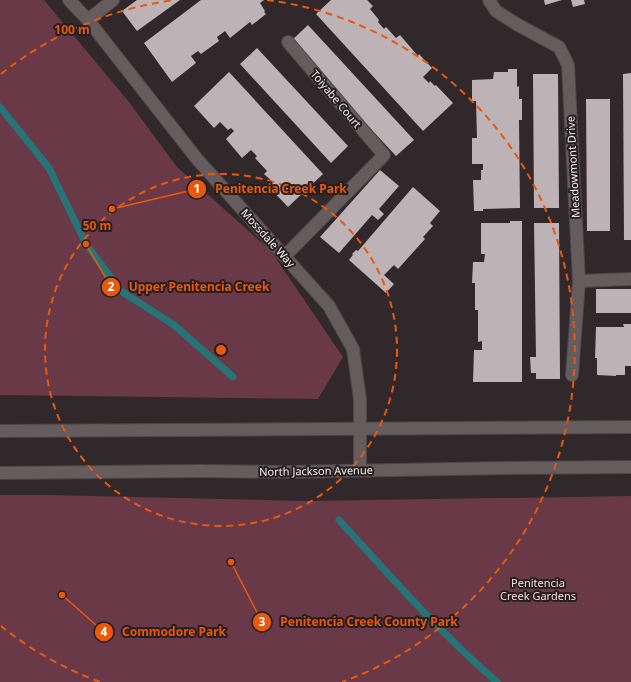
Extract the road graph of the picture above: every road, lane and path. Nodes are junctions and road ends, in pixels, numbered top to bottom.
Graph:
1 (70, 0) edge
2 (113, 0) edge
3 (489, 0) edge
4 (88, 20) junction
5 (288, 42) dead end
6 (284, 256) junction
7 (631, 279) edge
8 (579, 281) junction
9 (572, 375) dead end
10 (631, 427) edge
11 (360, 428) junction
12 (2, 431) edge
13 (631, 466) edge
14 (360, 470) junction
15 (0, 473) edge

1 - 4 street, Mossdale Way
2 - 4 street
3 - 8 street, Meadowmont Drive
4 - 6 street, Mossdale Way
5 - 6 street, Toiyabe Court
6 - 11 street, Mossdale Way
7 - 8 street
8 - 9 street, Meadowmont Drive
10 - 11 street
11 - 12 street
11 - 14 street, Mossdale Way
13 - 14 street, North Jackson Avenue
14 - 15 street, North Jackson Avenue

